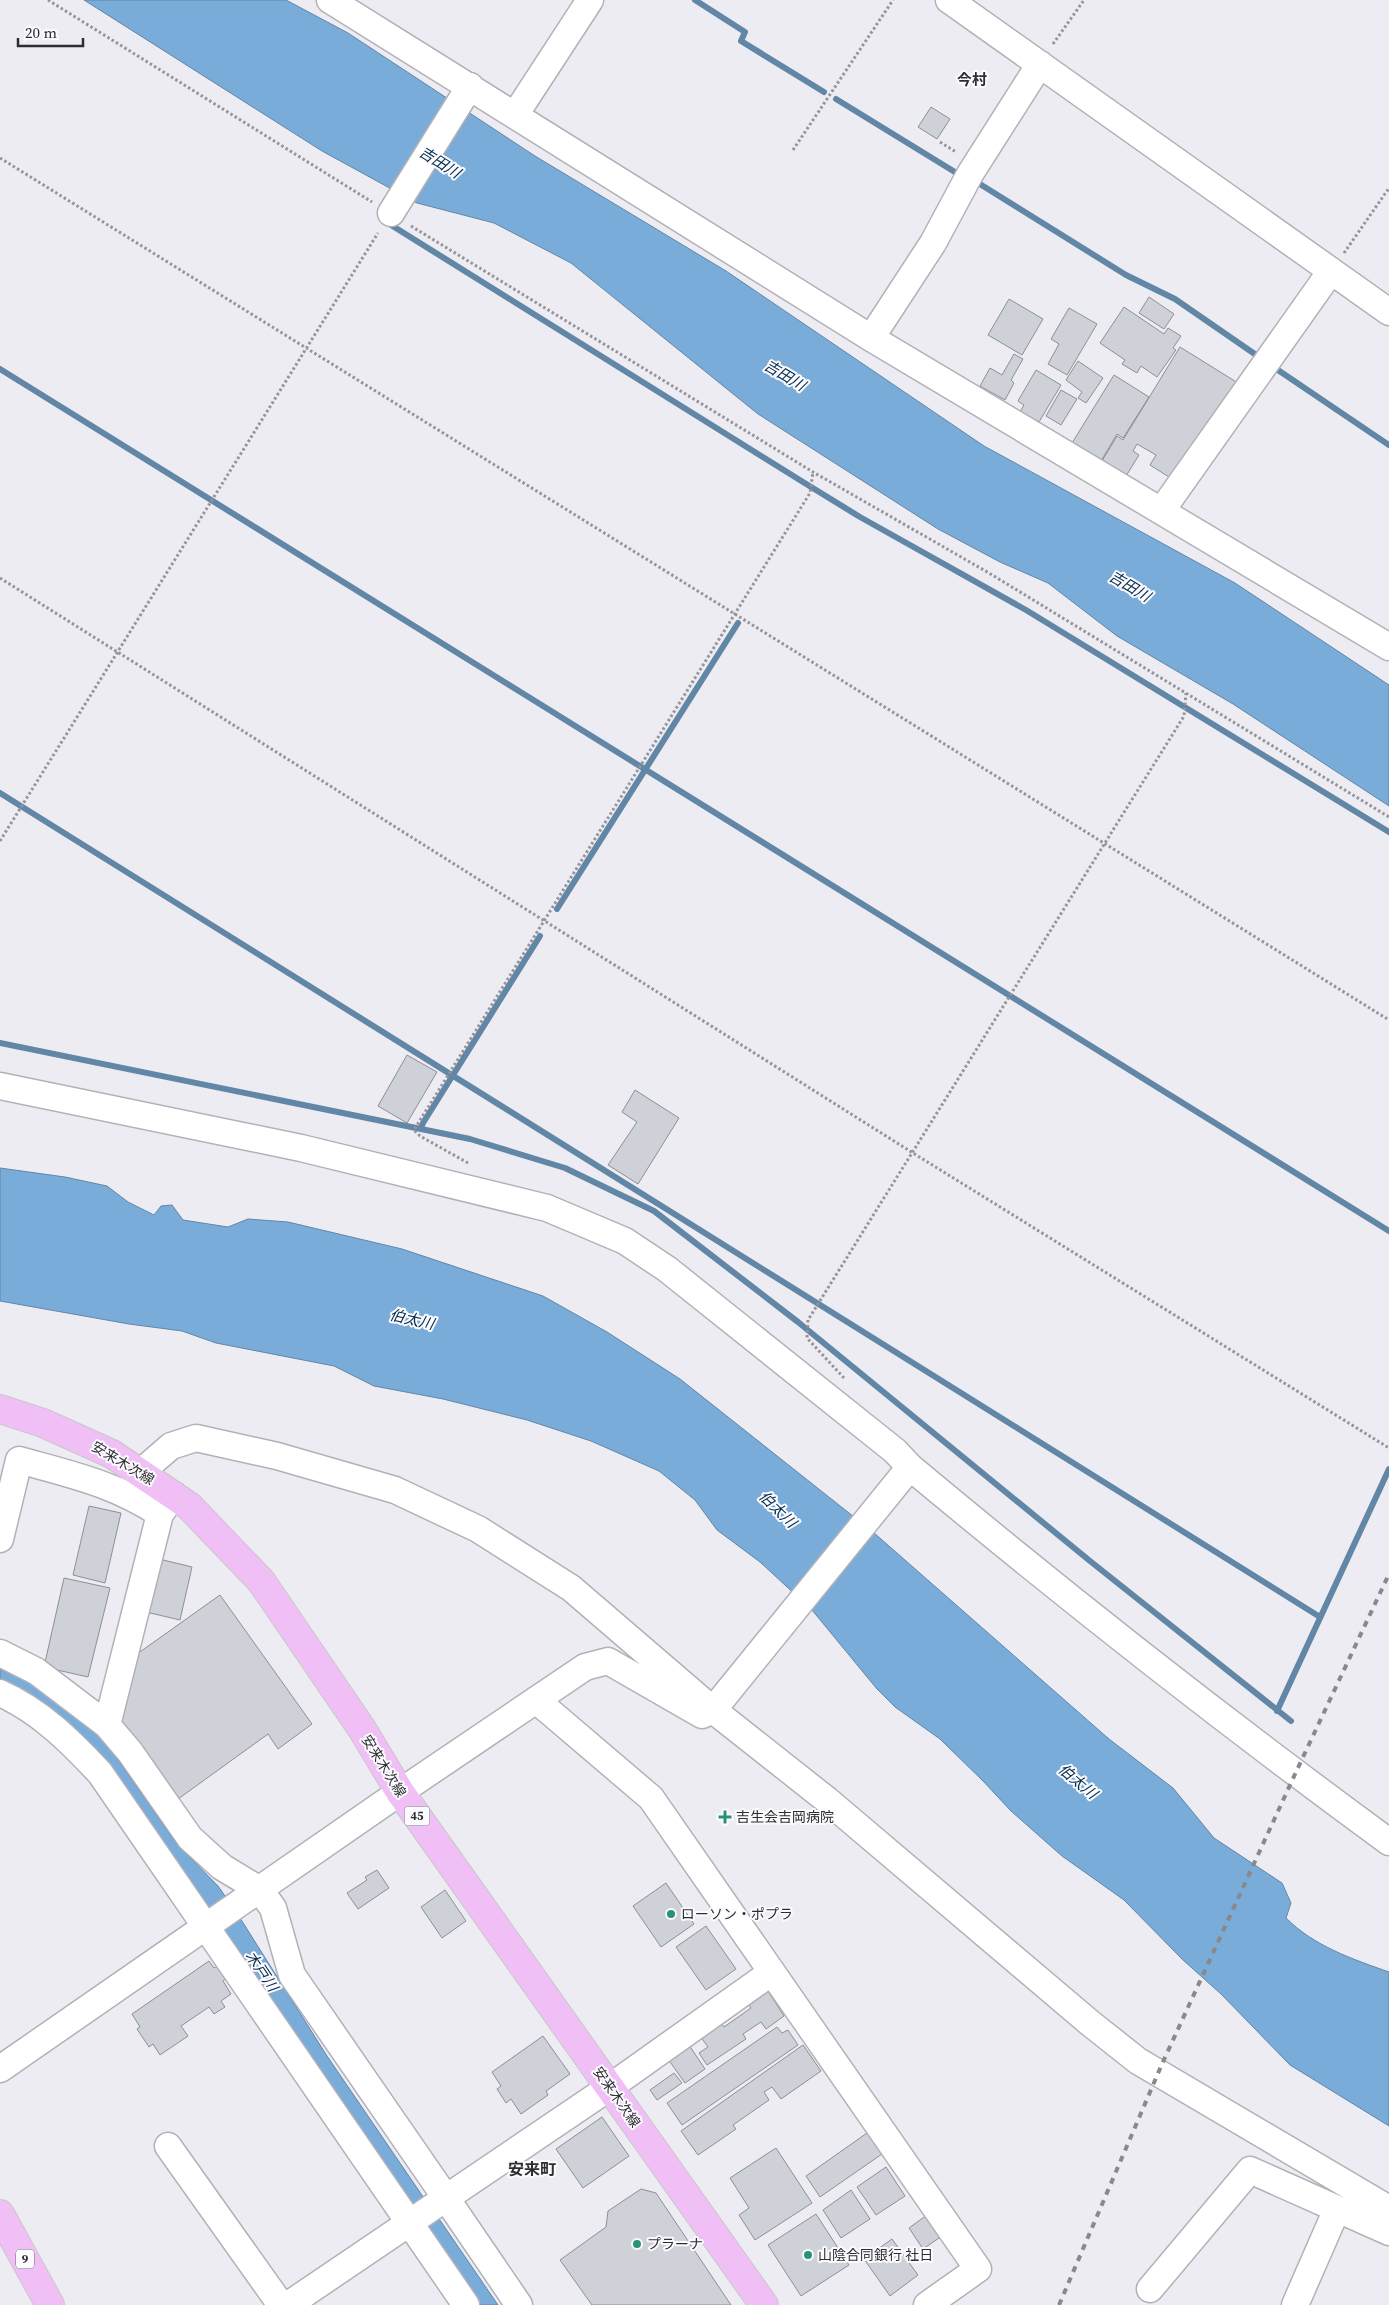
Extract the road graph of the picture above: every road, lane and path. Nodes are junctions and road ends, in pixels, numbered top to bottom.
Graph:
1 (48, 0) edge
2 (330, 0) edge
3 (590, 0) edge
4 (893, 0) edge
5 (949, 0) edge
6 (1084, 0) edge
7 (1040, 64) junction
8 (468, 89) junction
9 (515, 115) junction
10 (793, 150) dead end
11 (0, 158) edge
12 (1389, 188) edge
13 (393, 210) junction
14 (1331, 271) junction
15 (1389, 312) edge
16 (872, 338) junction
17 (306, 347) junction
18 (812, 472) junction
19 (1162, 510) junction
20 (0, 578) edge
21 (735, 613) junction
22 (1389, 647) edge
23 (117, 653) junction
24 (1186, 693) junction
25 (1389, 817) edge
26 (0, 841) edge
27 (1105, 844) junction
28 (544, 919) junction
29 (1389, 1020) edge
30 (0, 1086) edge
31 (913, 1153) junction
32 (471, 1165) dead end
33 (848, 1381) dead end
34 (0, 1409) edge
35 (1389, 1448) edge
36 (10, 1457) edge
37 (141, 1472) junction
38 (906, 1472) junction
39 (167, 1505) junction
40 (0, 1539) edge
41 (0, 1653) edge
42 (0, 1694) edge
43 (536, 1700) junction
44 (717, 1704) junction
45 (107, 1724) junction
46 (400, 1792) junction
47 (1389, 1842) edge
48 (260, 1890) junction
49 (218, 1918) junction
50 (772, 1972) junction
51 (0, 2069) edge
52 (610, 2087) junction
53 (168, 2146) dead end
54 (1337, 2208) junction
55 (1389, 2209) edge
56 (426, 2212) junction
57 (0, 2214) edge
58 (1389, 2232) edge
59 (1150, 2289) dead end
60 (289, 2304) edge
61 (50, 2305) edge
62 (466, 2305) edge
63 (519, 2305) edge
64 (764, 2305) edge
65 (927, 2305) edge
66 (1295, 2305) edge

1 - 13 path
2 - 8 street
3 - 9 street
4 - 10 path
5 - 7 street
6 - 7 path
7 - 14 street
7 - 16 street
8 - 9 street
8 - 13 street
9 - 16 street
11 - 17 path
12 - 14 path
13 - 17 path
13 - 18 path
14 - 15 street
14 - 19 street
16 - 19 street
17 - 21 path
17 - 23 path
18 - 21 path
18 - 24 path
19 - 22 street
20 - 23 path
21 - 27 path
21 - 28 path
23 - 26 path
23 - 28 path
24 - 25 path
24 - 27 path
27 - 29 path
27 - 31 path
28 - 31 path
28 - 32 path
30 - 38 street
31 - 33 path
31 - 35 path
34 - 37 main road, 安来木次線 / 45
36 - 39 street
36 - 40 street
37 - 39 main road, 安来木次線 / 45
37 - 44 street
38 - 44 street
38 - 47 street
39 - 45 street
39 - 46 main road, 安来木次線 / 45
41 - 45 street
42 - 49 street
43 - 44 street
43 - 46 street
43 - 50 street
44 - 55 street
45 - 48 street
46 - 48 street
46 - 52 main road, 安来木次線 / 45
48 - 49 street
48 - 56 street
49 - 51 street
49 - 56 street
50 - 52 street
50 - 65 street
52 - 56 street
52 - 64 main road, 安来木次線 / 45
53 - 60 street
54 - 58 street
54 - 59 street
54 - 66 street
56 - 60 street
56 - 62 street
56 - 63 street
57 - 61 main road, 9

